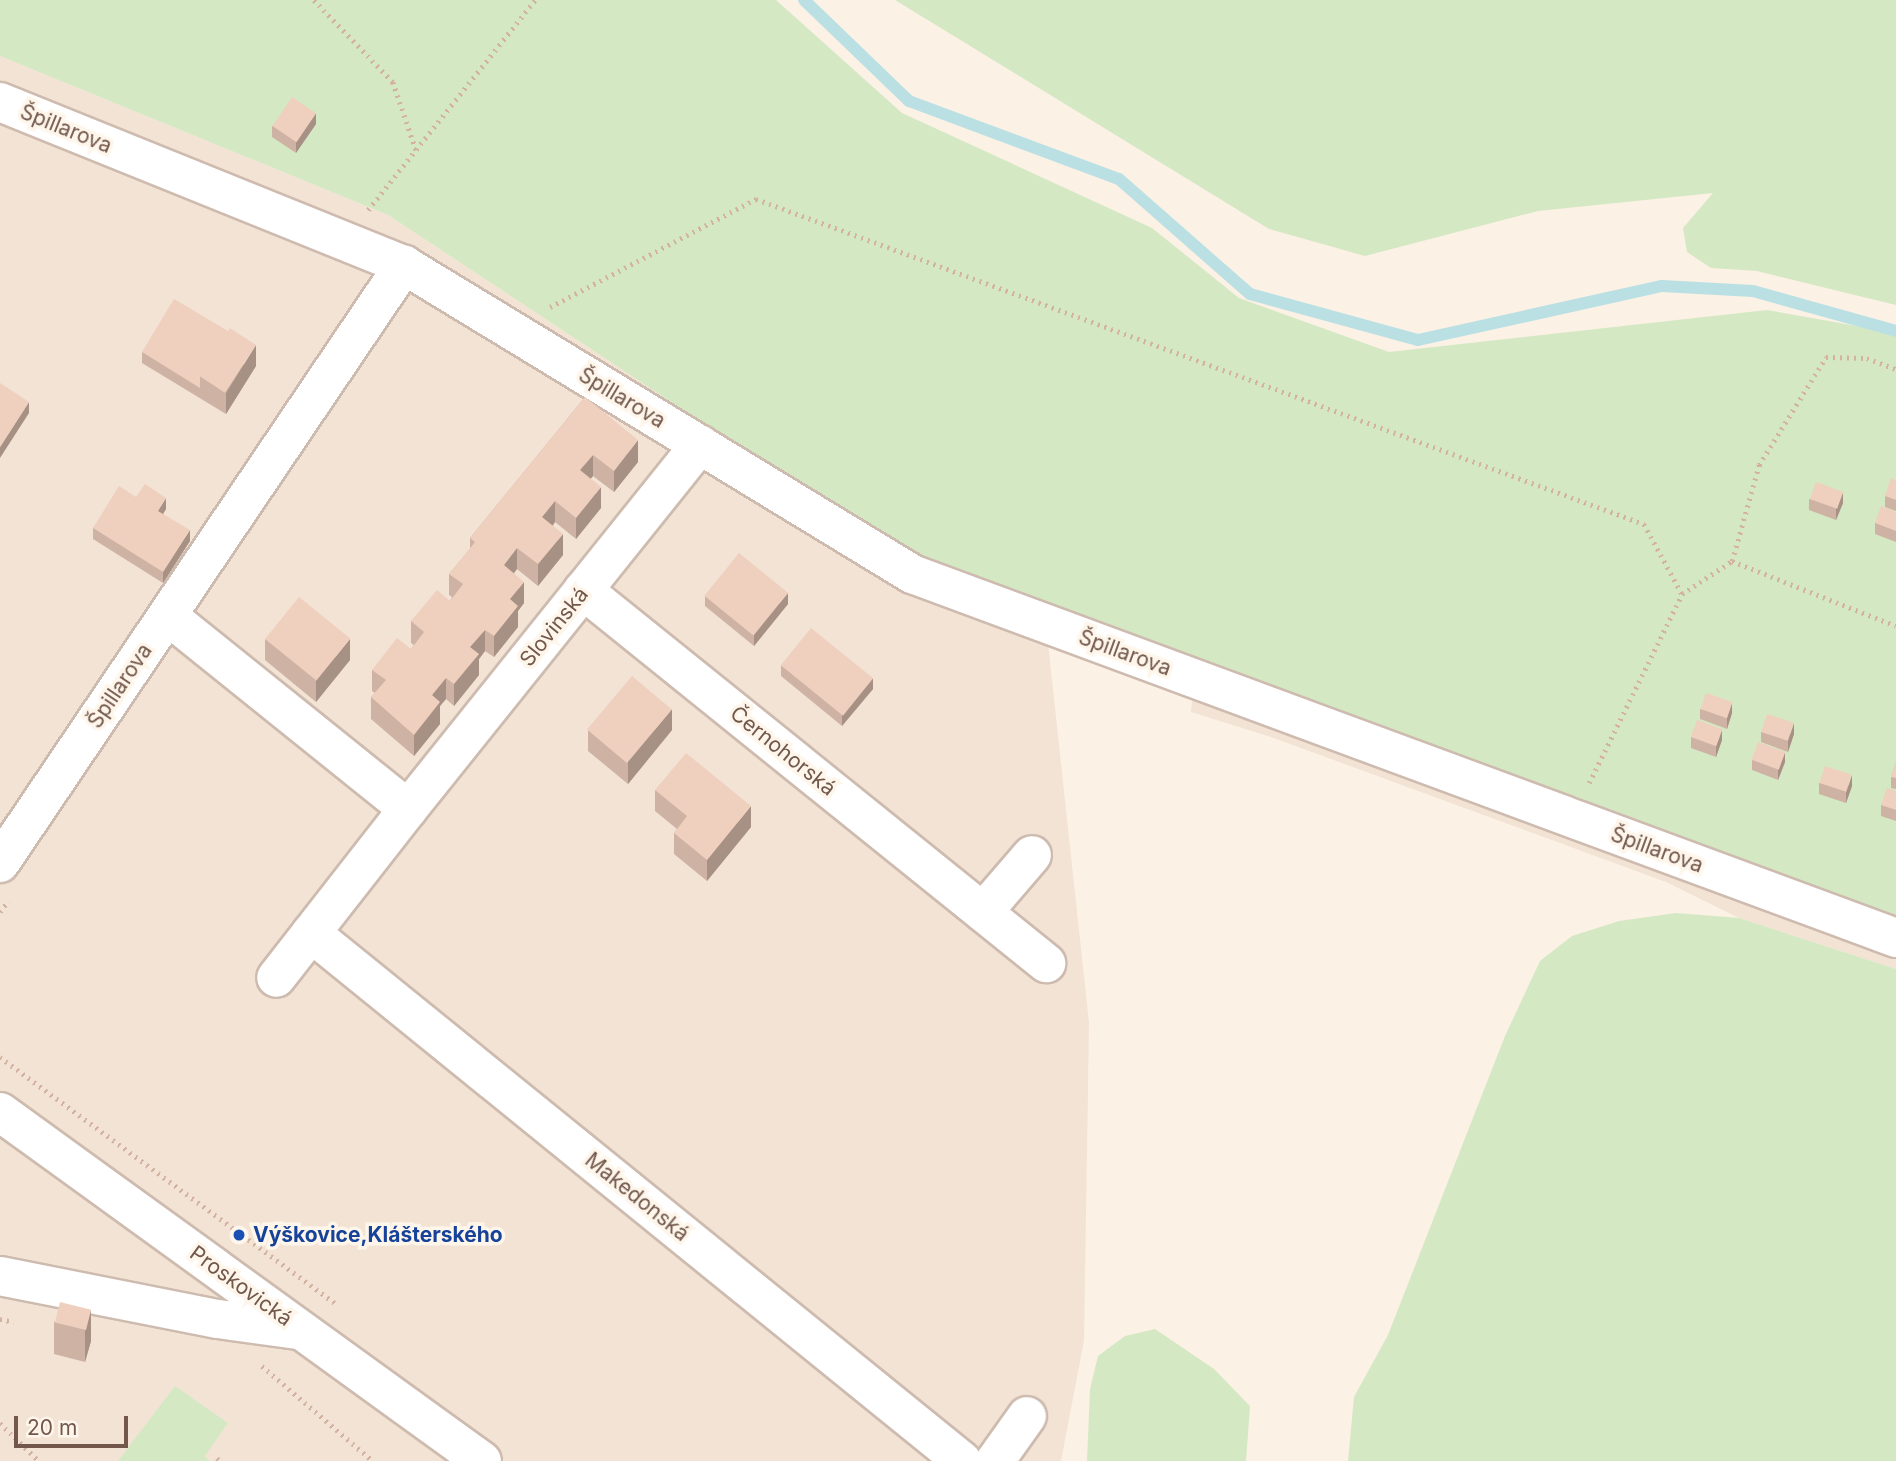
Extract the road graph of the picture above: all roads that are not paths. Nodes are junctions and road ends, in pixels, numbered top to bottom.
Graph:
1 (0, 102) edge
2 (404, 265) junction
3 (700, 445) junction
4 (583, 590) junction
5 (168, 616) junction
6 (408, 809) junction
7 (1032, 855) dead end
8 (0, 863) edge
9 (983, 912) junction
10 (312, 933) junction
11 (1896, 937) edge
12 (1046, 963) dead end
13 (276, 978) dead end
14 (0, 1112) edge
15 (0, 1276) edge
16 (303, 1330) junction
17 (1027, 1416) dead end
18 (482, 1461) edge
19 (962, 1461) edge
20 (996, 1461) edge

1 - 2 street, Špillarova
2 - 3 street, Špillarova
2 - 5 street, Špillarova
3 - 4 street, Slovinská
3 - 11 street, Špillarova
4 - 6 street, Slovinská
4 - 9 street, Černohorská
5 - 6 street
5 - 8 street, Špillarova
6 - 10 street, Slovinská
7 - 9 street
9 - 12 street, Černohorská
10 - 13 street, Slovinská
10 - 19 street, Makedonská
14 - 16 street, Proskovická
15 - 16 street
16 - 18 street, Proskovická
17 - 20 street

